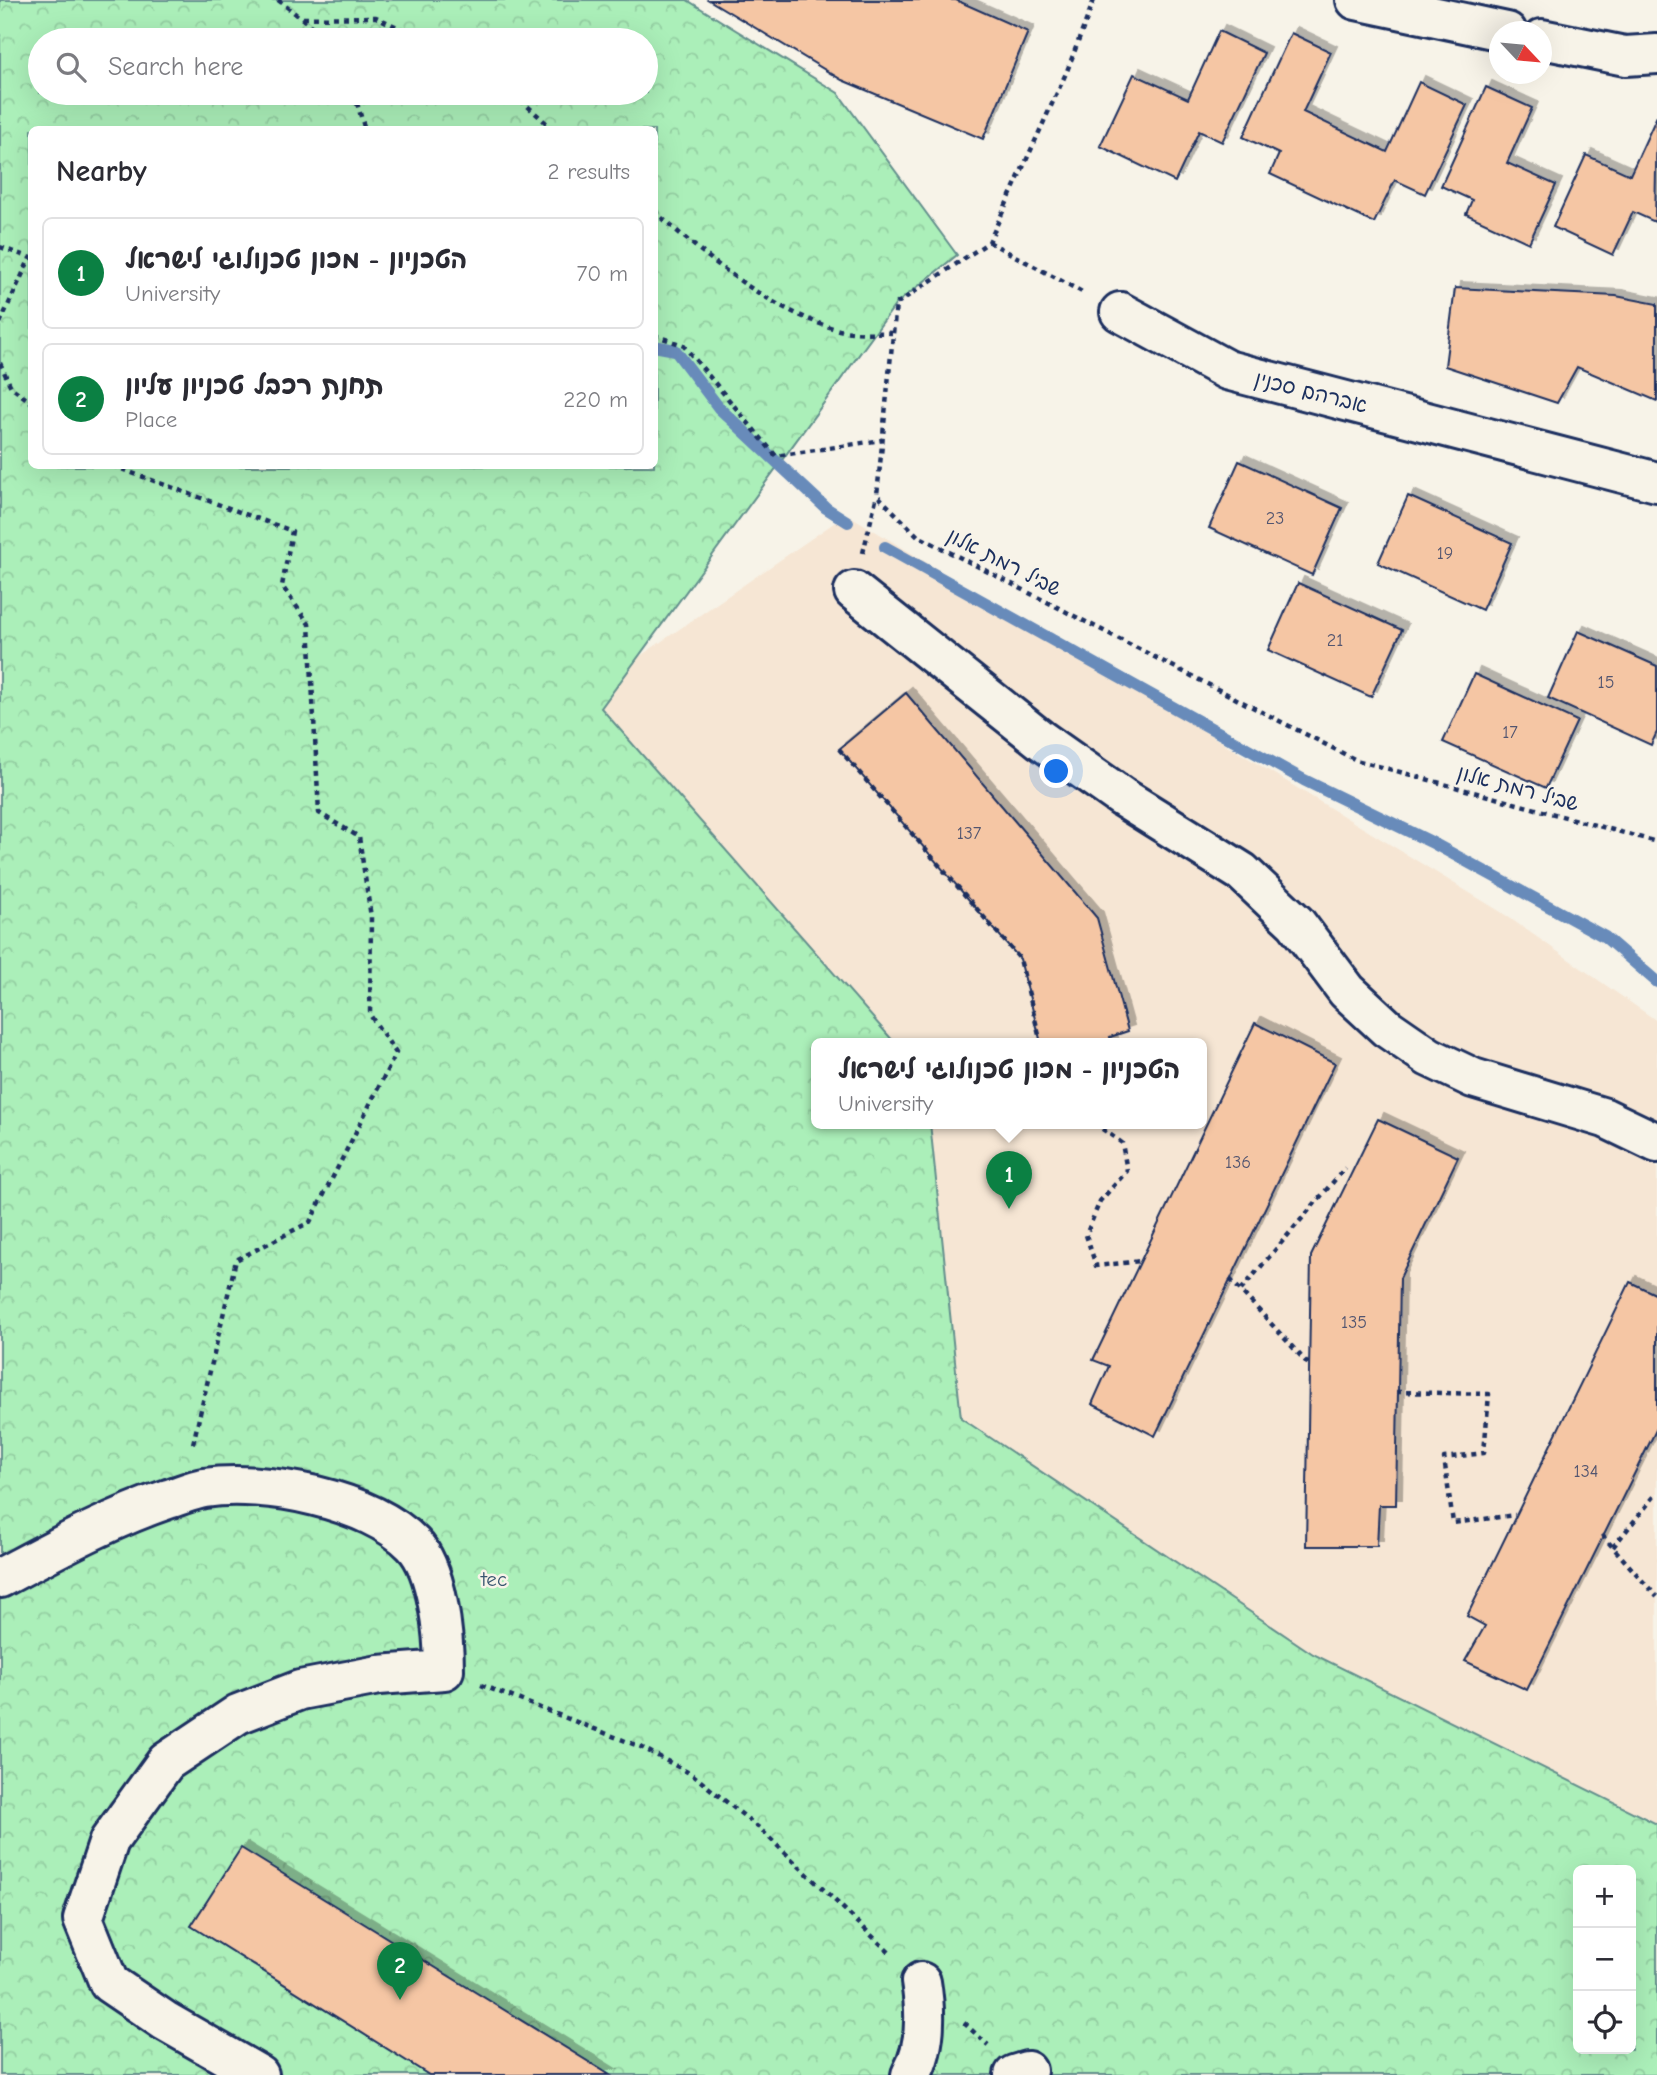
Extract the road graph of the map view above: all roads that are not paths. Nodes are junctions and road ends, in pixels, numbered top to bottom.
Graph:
1 (1356, 0) edge
2 (1489, 28) edge
3 (1552, 41) edge
4 (1657, 54) edge
5 (1120, 312) road end
6 (1657, 482) edge
7 (854, 591) road end
8 (1657, 1143) edge
9 (0, 1578) edge
10 (921, 1982) road end
11 (259, 2075) edge
12 (911, 2075) edge

1 - 2 street
3 - 4 street
5 - 6 street, אברהם סכנין
7 - 8 street
9 - 11 street
10 - 12 street

